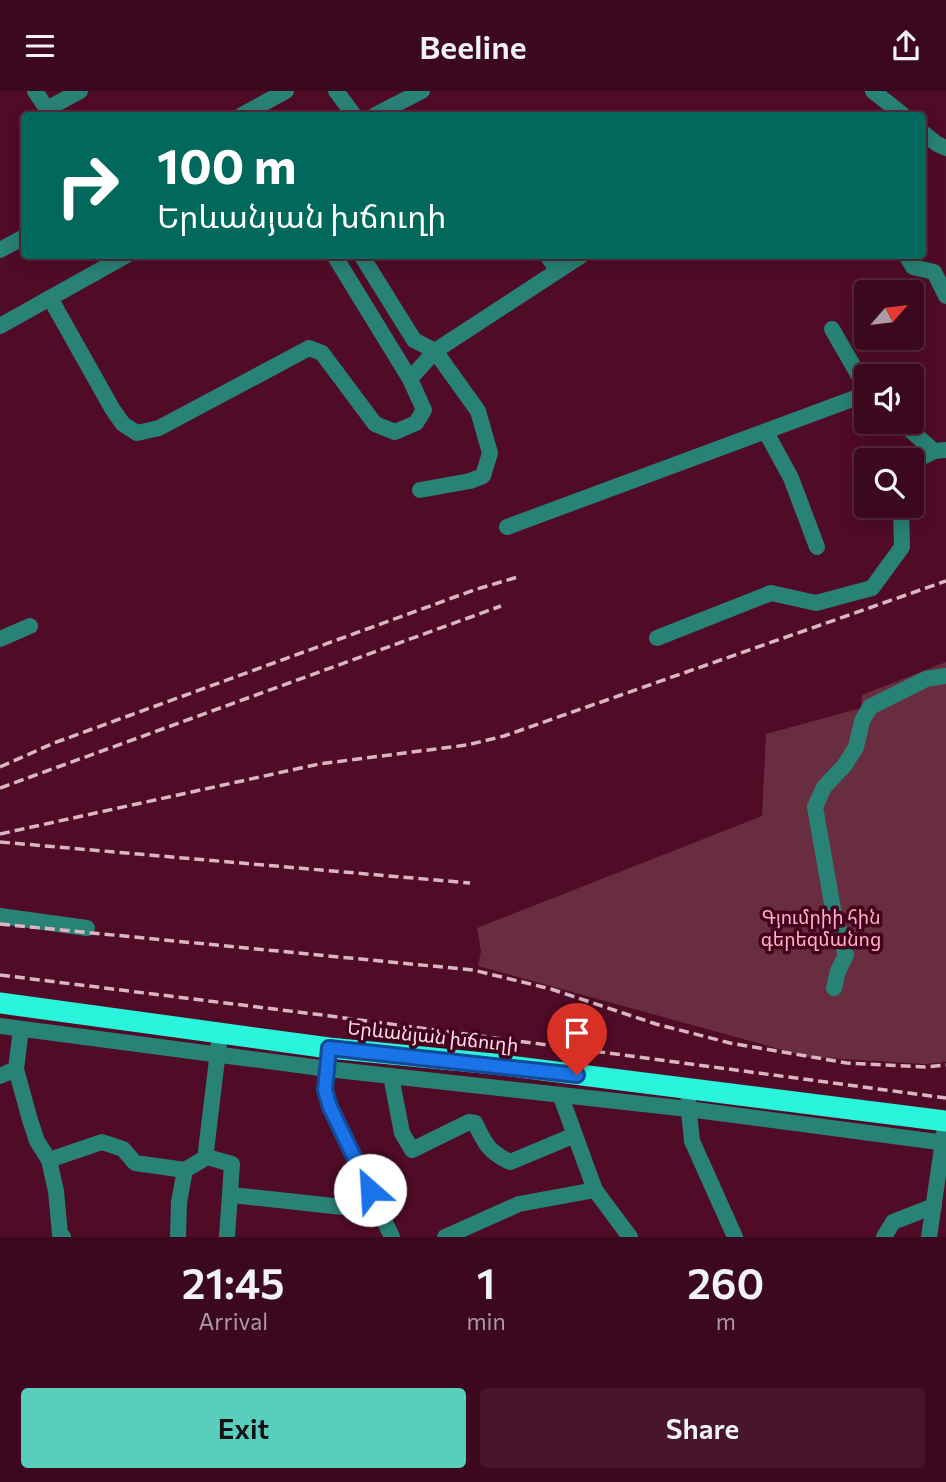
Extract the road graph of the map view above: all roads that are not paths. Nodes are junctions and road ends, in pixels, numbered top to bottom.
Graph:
1 (35, 91) edge
2 (80, 91) edge
3 (286, 91) edge
4 (336, 91) edge
5 (422, 91) edge
6 (873, 91) edge
7 (47, 112) edge
8 (49, 112) edge
9 (248, 112) edge
10 (352, 112) edge
11 (381, 112) edge
12 (899, 112) edge
13 (926, 135) edge
14 (946, 148) edge
15 (21, 238) edge
16 (0, 250) edge
17 (120, 259) edge
18 (336, 259) edge
19 (363, 259) edge
20 (550, 259) edge
21 (576, 259) edge
22 (909, 259) edge
23 (558, 271) junction
24 (946, 296) edge
25 (50, 298) junction
26 (0, 326) edge
27 (832, 329) dead end
28 (436, 351) junction
29 (854, 367) edge
30 (410, 379) junction
31 (854, 399) edge
32 (766, 432) junction
33 (917, 434) edge
34 (940, 451) edge
35 (420, 490) dead end
36 (901, 518) edge
37 (507, 527) dead end
38 (817, 547) dead end
39 (30, 627) dead end
40 (657, 638) dead end
41 (0, 639) edge
42 (946, 676) edge
43 (0, 916) edge
44 (86, 928) dead end
45 (834, 988) dead end
46 (0, 1003) edge
47 (0, 1026) edge
48 (21, 1029) junction
49 (219, 1044) junction
50 (329, 1058) junction
51 (16, 1069) junction
52 (0, 1076) edge
53 (391, 1076) junction
54 (561, 1097) junction
55 (688, 1099) junction
56 (946, 1121) edge
57 (575, 1135) junction
58 (944, 1143) edge
59 (207, 1157) junction
60 (49, 1160) junction
61 (185, 1170) junction
62 (595, 1190) junction
63 (232, 1195) junction
64 (934, 1206) junction
65 (380, 1211) junction
66 (63, 1237) edge
67 (178, 1237) edge
68 (227, 1237) edge
69 (392, 1237) edge
70 (445, 1237) edge
71 (630, 1237) edge
72 (735, 1237) edge
73 (884, 1237) edge
74 (929, 1237) edge

1 - 7 street
2 - 8 street
3 - 9 street
4 - 10 street
5 - 11 street
6 - 12 street
13 - 14 street
15 - 16 street
17 - 25 street
18 - 30 street
19 - 28 street
20 - 23 street
21 - 23 street
22 - 24 street
23 - 28 street
25 - 26 street
25 - 30 street
27 - 29 street
28 - 30 street
28 - 35 street
31 - 32 street
32 - 37 street
32 - 38 street
33 - 34 street
36 - 40 street
39 - 41 street
42 - 45 street
43 - 44 street
46 - 49 highway, Երևանյան խճուղի
47 - 48 street
48 - 49 street
48 - 51 street
49 - 50 highway, Երևանյան խճուղի
49 - 59 street
50 - 53 street
50 - 55 highway, Երևանյան խճուղի
50 - 65 street
51 - 52 street
51 - 60 street
53 - 54 street
53 - 57 street
54 - 55 street
54 - 57 street
55 - 56 highway, Երևանյան խճուղի
55 - 58 street
55 - 72 street
56 - 58 street
57 - 62 street
58 - 64 street
59 - 61 street
59 - 63 street
60 - 61 street
60 - 66 street
61 - 67 street
62 - 70 street
62 - 71 street
63 - 65 street
63 - 68 street
64 - 73 street
64 - 74 street
65 - 69 street

